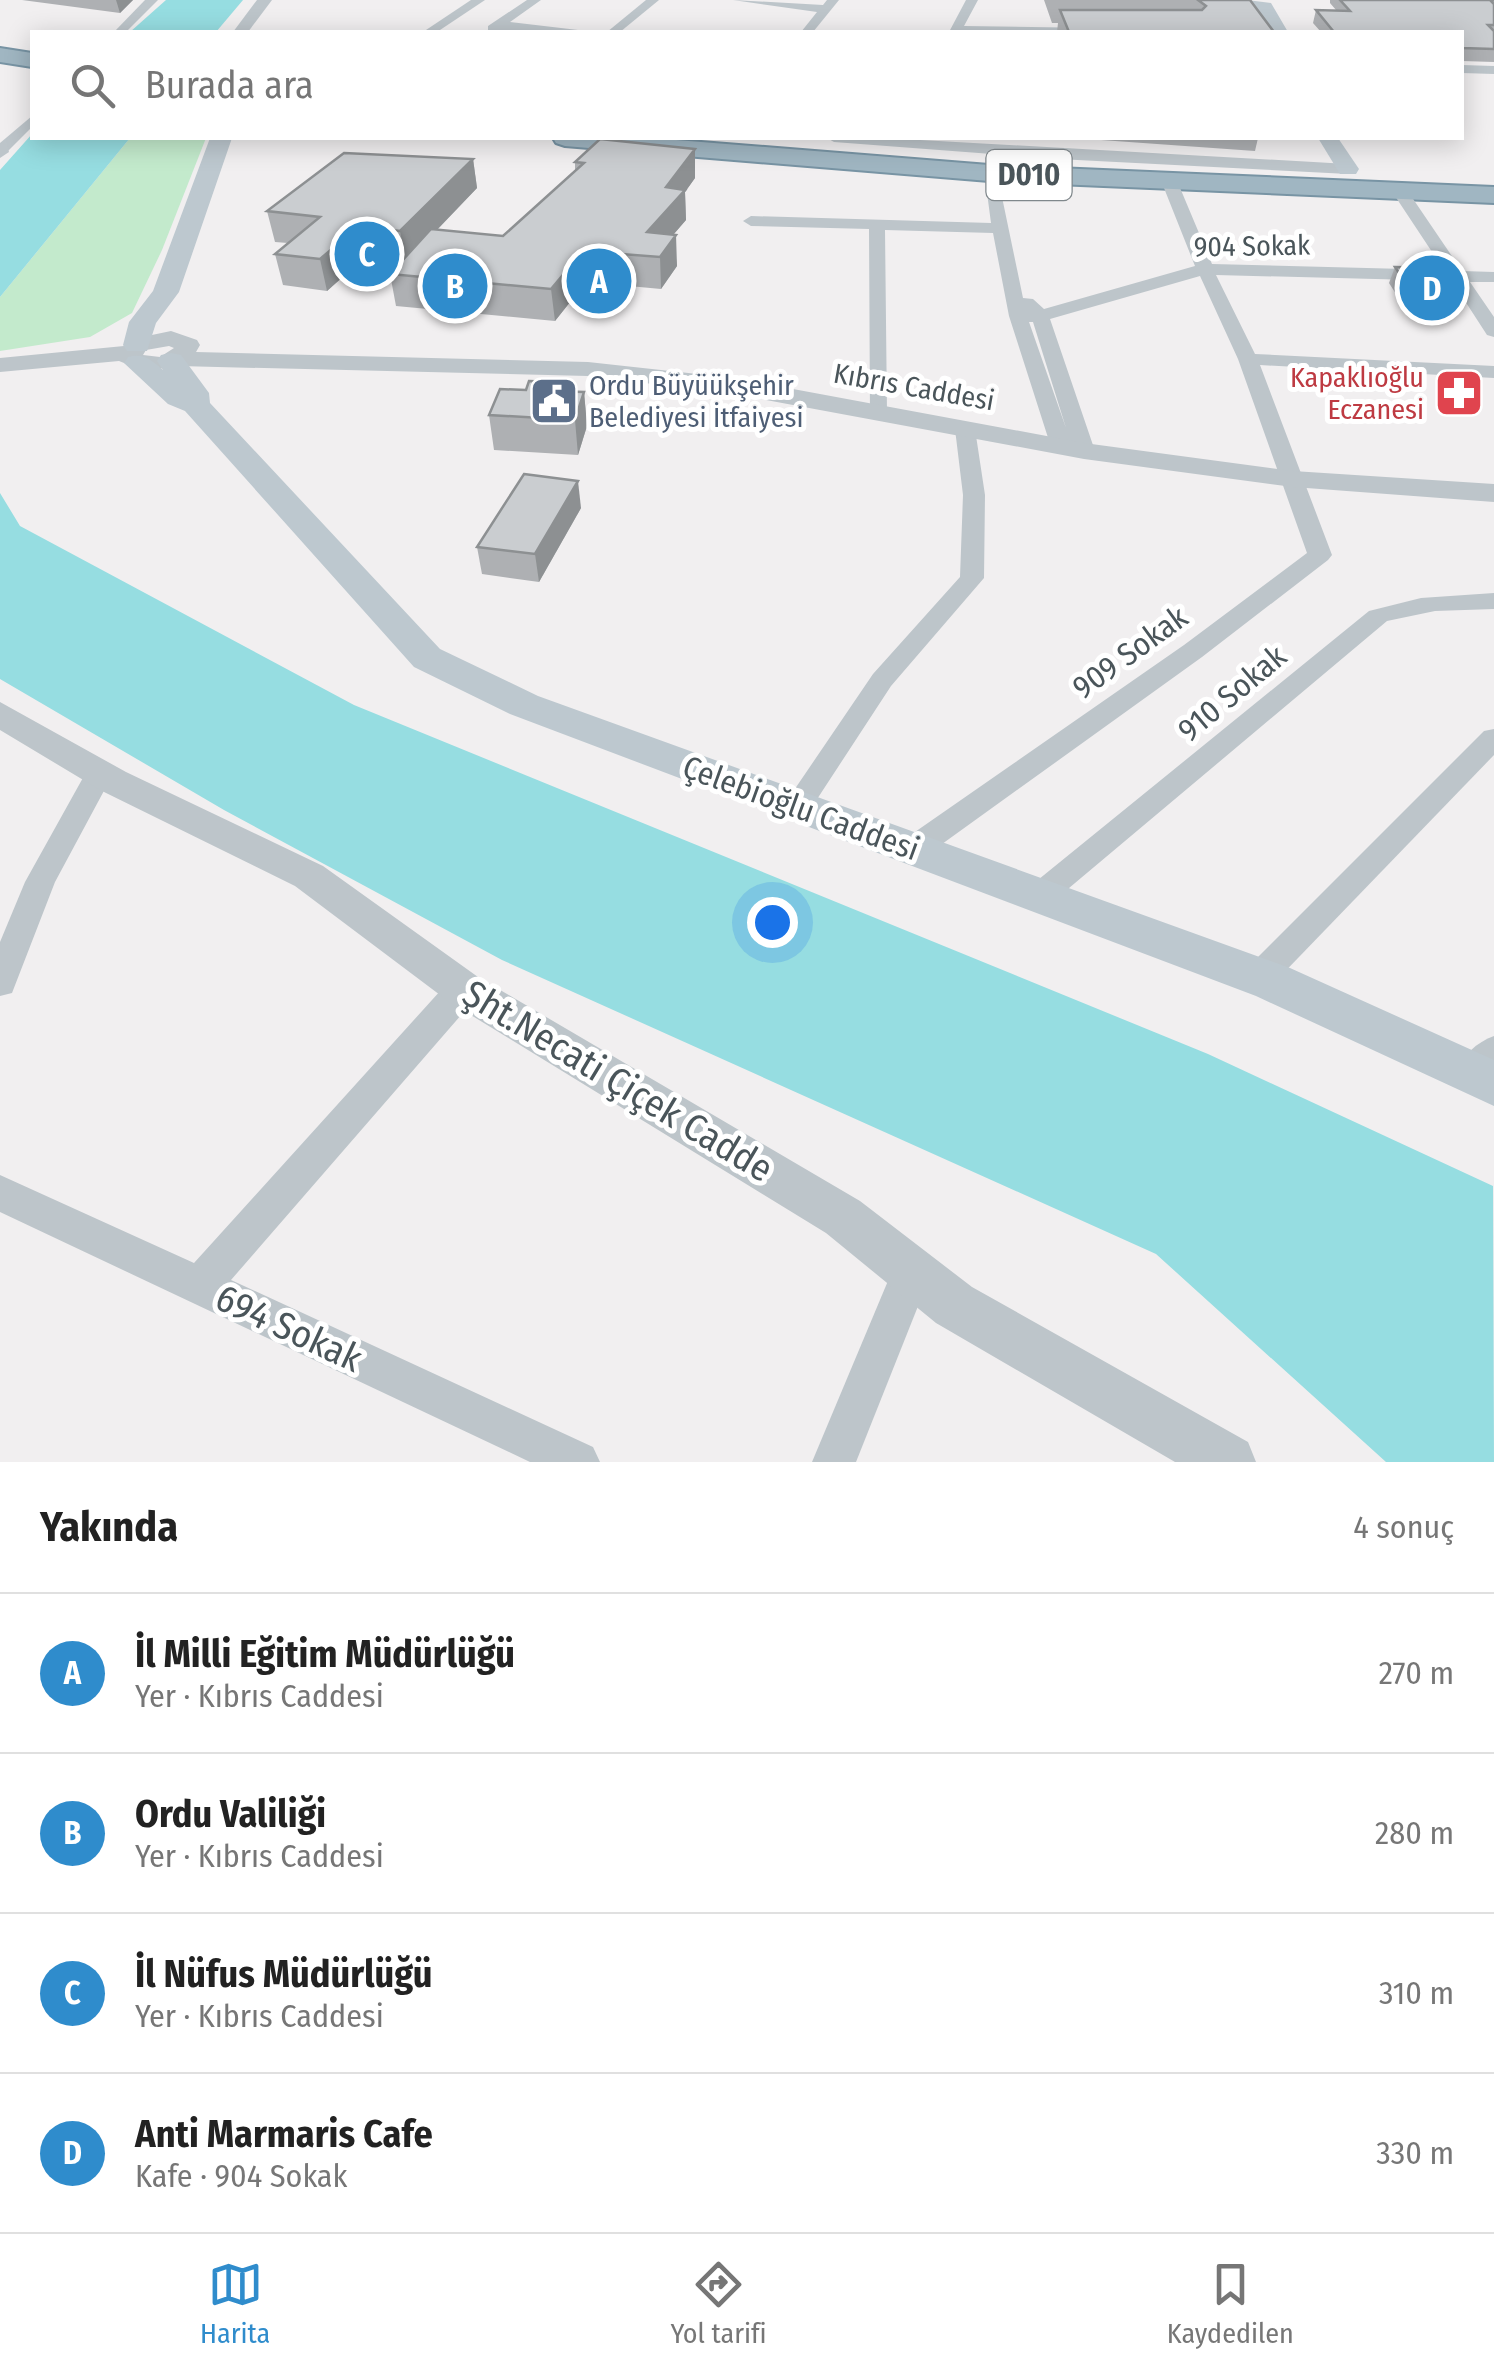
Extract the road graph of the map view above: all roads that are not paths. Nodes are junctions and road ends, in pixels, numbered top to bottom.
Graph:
1 (152, 0) edge
2 (265, 0) edge
3 (479, 0) edge
4 (535, 0) edge
5 (653, 0) edge
6 (738, 0) edge
7 (972, 0) edge
8 (1262, 2) edge
9 (830, 4) edge
10 (492, 29) edge
11 (122, 30) edge
12 (242, 30) edge
13 (433, 30) edge
14 (524, 30) edge
15 (616, 30) edge
16 (809, 30) edge
17 (957, 30) edge
18 (1277, 30) edge
19 (0, 55) edge
20 (30, 60) edge
21 (1464, 69) edge
22 (0, 70) edge
23 (1494, 70) edge
24 (30, 75) edge
25 (30, 122) edge
26 (220, 140) edge
27 (589, 140) edge
28 (746, 140) edge
29 (853, 140) edge
30 (1329, 140) edge
31 (902, 145) edge
32 (1, 150) edge
33 (1348, 169) joint
34 (989, 173) junction
35 (1170, 182) junction
36 (1494, 182) edge
37 (1401, 193) junction
38 (1494, 195) edge
39 (751, 221) dead end
40 (877, 225) junction
41 (1000, 228) junction
42 (1204, 269) junction
43 (1458, 276) junction
44 (1494, 277) edge
45 (166, 292) junction
46 (1014, 292) junction
47 (1018, 316) junction
48 (1040, 316) junction
49 (1494, 331) edge
50 (178, 351) junction
51 (134, 354) junction
52 (1248, 359) junction
53 (0, 365) edge
54 (1494, 372) edge
55 (195, 406) junction
56 (877, 413) junction
57 (965, 429) junction
58 (1073, 449) junction
59 (1293, 479) junction
60 (1494, 493) edge
61 (1494, 601) edge
62 (0, 714) edge
63 (1494, 738) edge
64 (99, 774) junction
65 (796, 809) junction
66 (913, 849) junction
67 (1038, 896) junction
68 (1258, 977) junction
69 (0, 984) edge
70 (463, 990) junction
71 (1486, 1069) edge
72 (0, 1193) edge
73 (912, 1271) junction
74 (200, 1286) junction
75 (578, 1462) edge
76 (834, 1462) edge
77 (1228, 1462) edge

1 - 11 street
2 - 12 street
3 - 13 street
4 - 10 street
5 - 15 street
6 - 9 street
7 - 17 street
8 - 18 main road
9 - 16 street
10 - 14 street
19 - 20 highway
21 - 23 street
22 - 24 highway
25 - 32 street
26 - 45 main road
27 - 34 highway, D010
28 - 31 highway, D010
29 - 31 street
30 - 33 main road
31 - 33 street
31 - 36 highway, D010
34 - 35 highway, D010
34 - 41 street
35 - 37 highway, D010
35 - 42 street
37 - 38 highway, D010
37 - 43 street
39 - 40 street
40 - 41 street
40 - 56 street
41 - 46 street
42 - 43 street, 904 Sokak
42 - 48 street, 904 Sokak
42 - 52 street
43 - 44 street, 904 Sokak
43 - 49 street
45 - 50 main road, Çelebioğlu Caddesi
45 - 51 main road
46 - 47 street
46 - 48 street
47 - 48 street, 904 Sokak
47 - 58 street
48 - 58 street
50 - 51 street, Kıbrıs Caddesi
50 - 55 main road, Çelebioğlu Caddesi
50 - 56 street, Kıbrıs Caddesi
51 - 53 street, Kıbrıs Caddesi
51 - 55 main road, Çelebioğlu Caddesi
52 - 54 street
52 - 59 street
55 - 65 main road, Çelebioğlu Caddesi
56 - 57 street, Kıbrıs Caddesi
57 - 58 street, Kıbrıs Caddesi
57 - 65 street
58 - 59 street, Kıbrıs Caddesi
59 - 60 street, Kıbrıs Caddesi
59 - 66 street, 909 Sokak
61 - 67 street, 910 Sokak
62 - 64 street, Şht.Necati Çiçek Cadde
63 - 68 street
64 - 69 street
64 - 70 street, Şht.Necati Çiçek Cadde
65 - 66 main road, Çelebioğlu Caddesi
66 - 67 main road, Çelebioğlu Caddesi
67 - 68 main road, Çelebioğlu Caddesi
68 - 71 main road, Çelebioğlu Caddesi
70 - 73 street, Şht.Necati Çiçek Cadde
70 - 74 street
72 - 74 street, 694 Sokak
73 - 76 street
73 - 77 street, Şht.Necati Çiçek Cadde
74 - 75 street, 694 Sokak

